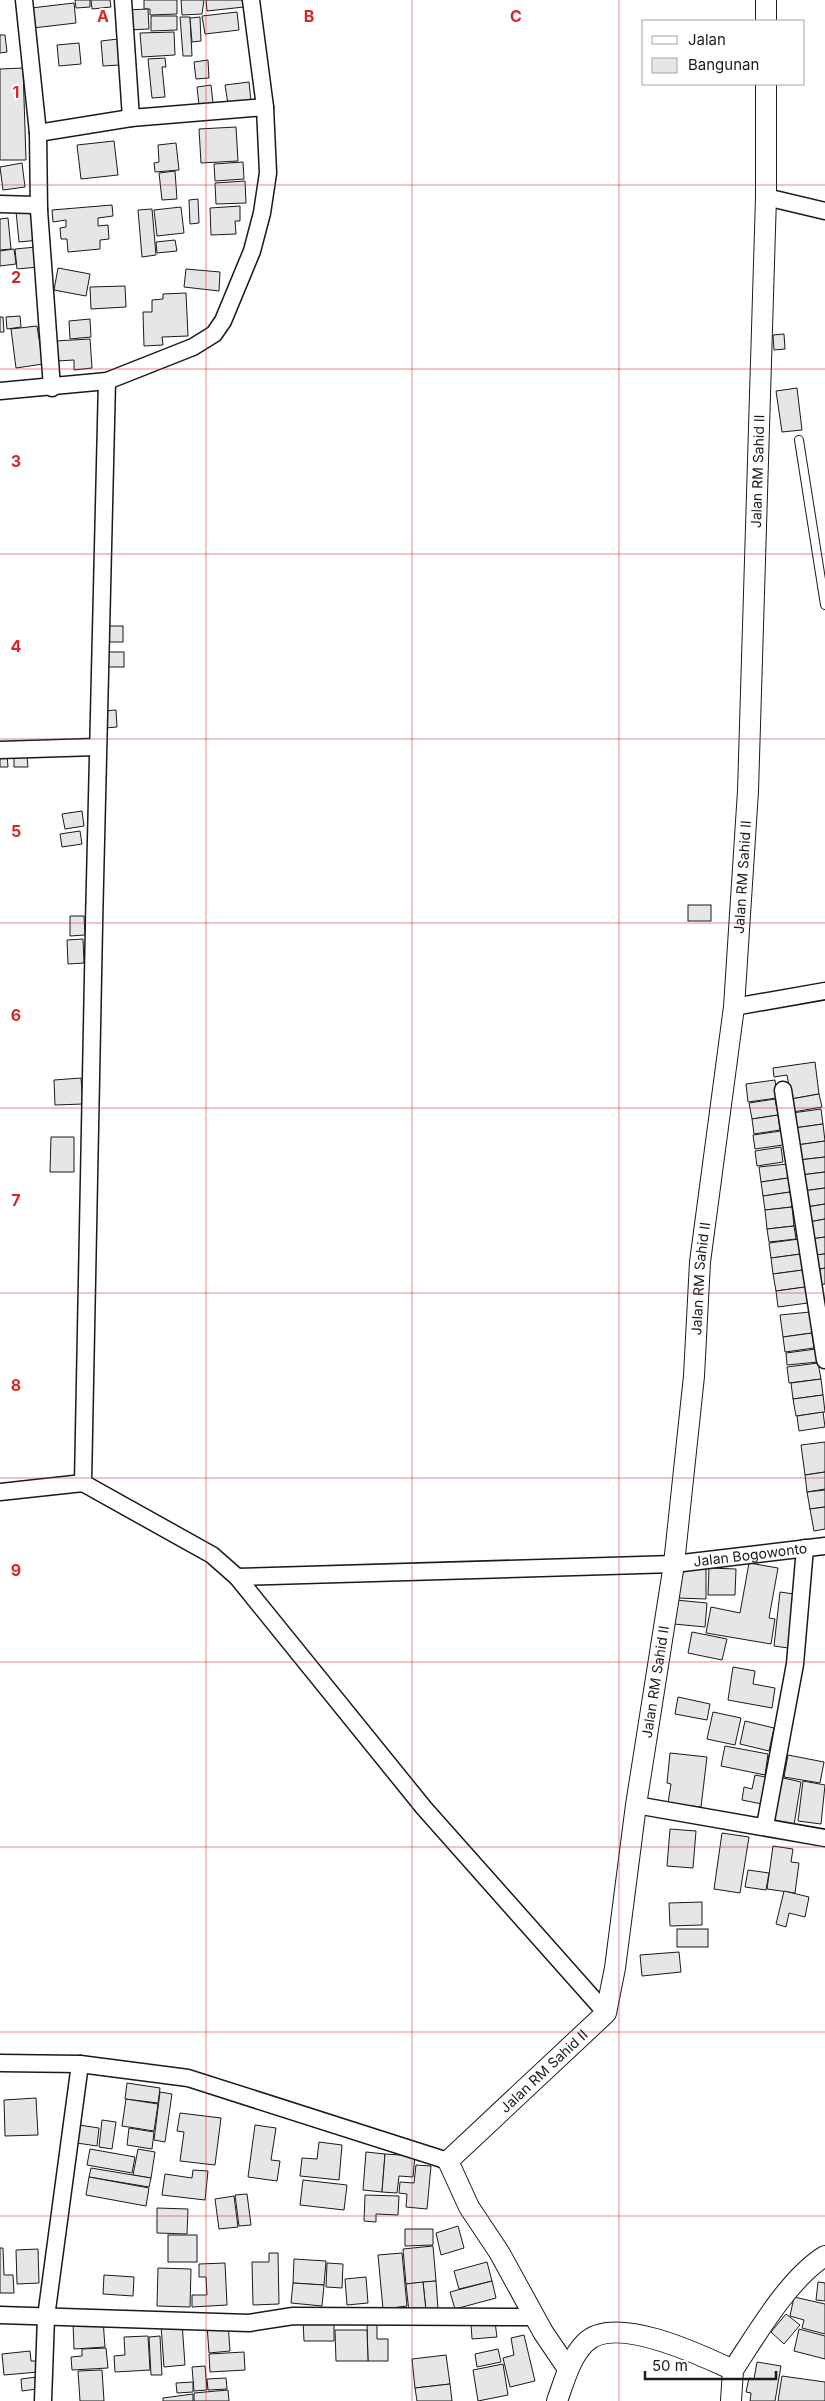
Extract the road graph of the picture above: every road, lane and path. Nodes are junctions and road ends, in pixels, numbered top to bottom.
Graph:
1 (24, 0) edge
2 (123, 0) edge
3 (251, 0) edge
4 (766, 0) edge
5 (766, 20) edge
6 (766, 85) edge
7 (264, 107) junction
8 (131, 118) junction
9 (38, 133) junction
10 (766, 197) junction
11 (0, 204) edge
12 (39, 210) junction
13 (825, 211) edge
14 (106, 381) junction
15 (52, 388) junction
16 (0, 392) edge
17 (799, 440) dead end
18 (825, 606) edge
19 (96, 747) junction
20 (0, 750) edge
21 (825, 991) edge
22 (734, 1007) junction
23 (782, 1090) dead end
24 (825, 1360) edge
25 (83, 1483) junction
26 (0, 1492) edge
27 (825, 1546) edge
28 (805, 1548) junction
29 (674, 1564) junction
30 (237, 1577) junction
31 (636, 1805) junction
32 (766, 1826) junction
33 (825, 1838) edge
34 (606, 2013) junction
35 (0, 2063) edge
36 (80, 2064) junction
37 (448, 2161) junction
38 (825, 2256) edge
39 (0, 2315) edge
40 (46, 2317) junction
41 (539, 2325) junction
42 (566, 2365) junction
43 (733, 2370) junction
44 (42, 2401) edge
45 (556, 2401) edge
46 (731, 2401) edge

1 - 9 street
2 - 8 street
3 - 7 street
4 - 5 street
6 - 10 street, Jalan RM Sahid II
7 - 8 street
7 - 14 street
8 - 9 street
9 - 12 street
10 - 13 street
10 - 22 street, Jalan RM Sahid II
11 - 12 street
12 - 15 street
14 - 15 street
14 - 19 street
15 - 16 street
17 - 18 lane
19 - 20 street
19 - 25 street
21 - 22 street
22 - 29 street, Jalan RM Sahid II
23 - 24 street
25 - 26 street
25 - 30 street
27 - 28 street, Jalan Bogowonto
28 - 29 street, Jalan Bogowonto
28 - 32 street
29 - 30 street, Jalan Bogowonto
29 - 31 street, Jalan RM Sahid II
30 - 34 street
31 - 32 street
31 - 34 street, Jalan RM Sahid II
32 - 33 street
34 - 37 street, Jalan RM Sahid II
35 - 36 street
36 - 37 street
36 - 40 street
37 - 41 street
38 - 43 street
39 - 40 street
40 - 41 street
40 - 44 street
41 - 42 street
42 - 43 street
42 - 45 street
43 - 46 street

